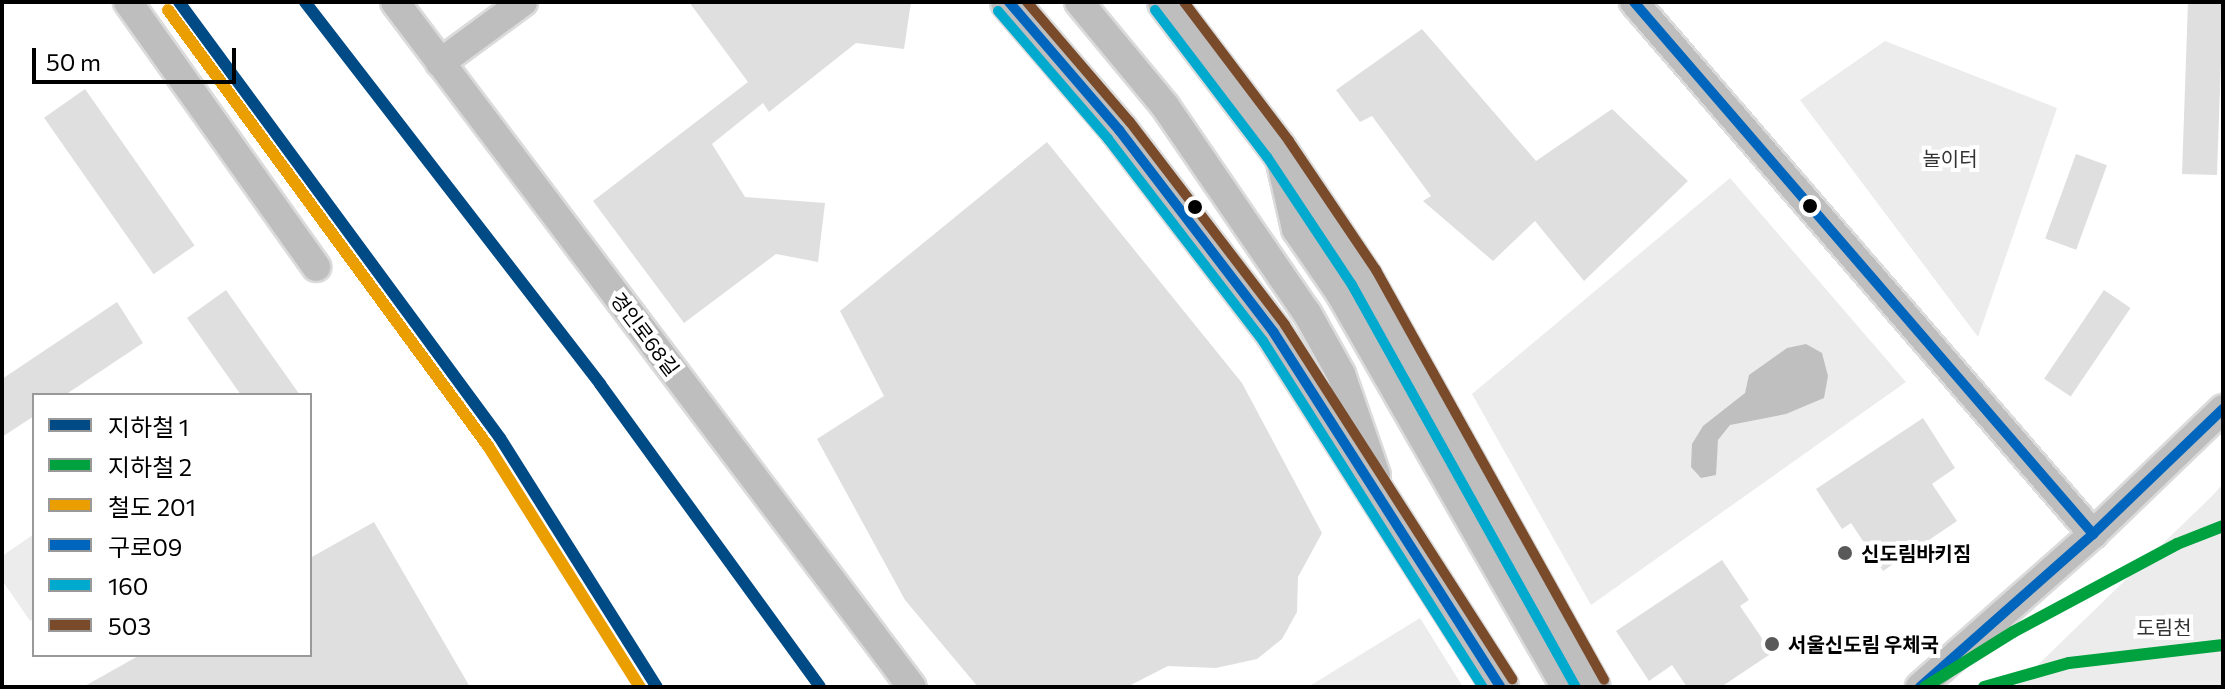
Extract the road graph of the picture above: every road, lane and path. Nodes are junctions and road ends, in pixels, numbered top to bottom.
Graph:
1 (128, 2) edge
2 (395, 2) edge
3 (523, 2) edge
4 (1009, 2) edge
5 (1079, 2) edge
6 (1166, 2) edge
7 (1634, 2) edge
8 (440, 63) junction
9 (1278, 149) junction
10 (316, 267) dead end
11 (2223, 409) edge
12 (1389, 512) junction
13 (2093, 534) junction
14 (912, 687) edge
15 (1500, 687) edge
16 (1566, 687) edge
17 (1592, 687) edge
18 (1920, 687) edge

1 - 10 street
2 - 8 street, 경인로68길
3 - 8 street
4 - 12 main road
5 - 12 street
6 - 9 main road
7 - 13 street
8 - 14 street, 경인로68길
9 - 16 street
9 - 17 main road
11 - 13 street
12 - 15 main road
13 - 18 street

